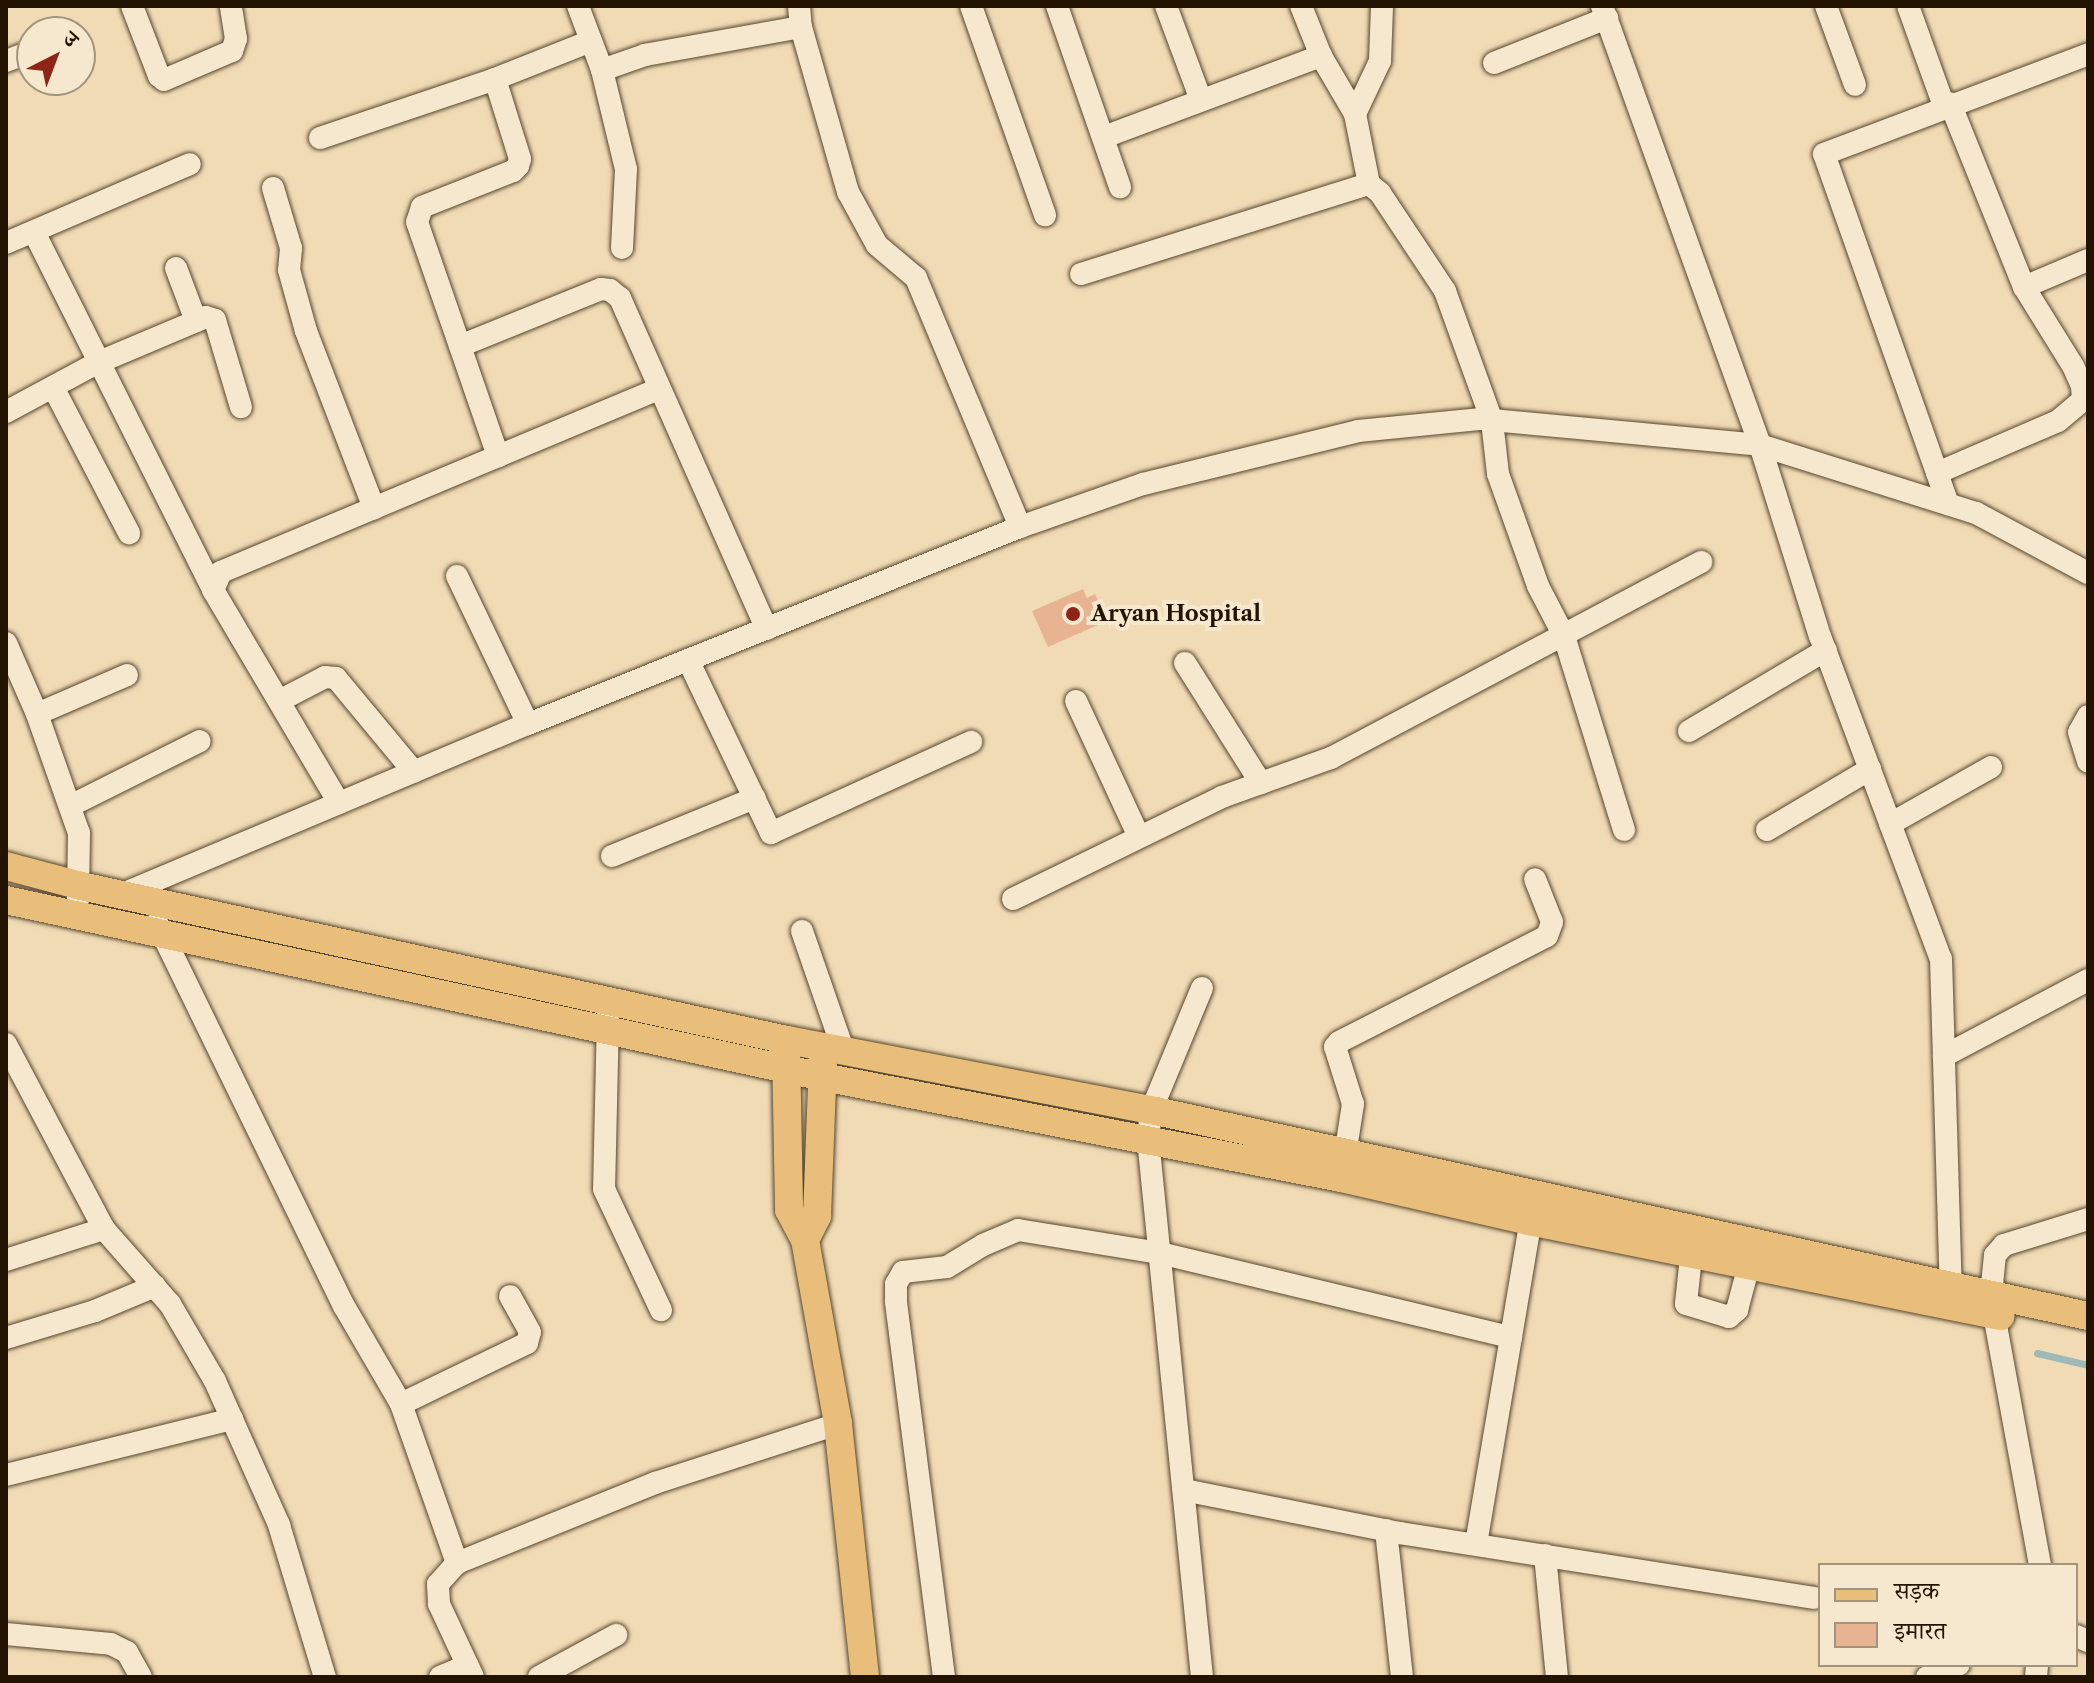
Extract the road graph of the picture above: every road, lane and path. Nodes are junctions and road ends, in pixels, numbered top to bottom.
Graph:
1 (132, 6) edge
2 (231, 6) edge
3 (578, 6) edge
4 (971, 6) edge
5 (1057, 6) edge
6 (1166, 6) edge
7 (1301, 6) edge
8 (1382, 6) edge
9 (1826, 6) edge
10 (1908, 6) edge
11 (1604, 12) edge
12 (800, 17) edge
13 (591, 41) junction
14 (2088, 54) edge
15 (1321, 56) junction
16 (1494, 63) dead end
17 (602, 70) junction
18 (495, 79) junction
19 (1855, 85) dead end
20 (1201, 100) junction
21 (1947, 105) junction
22 (1355, 114) junction
23 (1104, 137) junction
24 (320, 138) dead end
25 (190, 164) dead end
26 (1369, 184) junction
27 (1120, 187) dead end
28 (273, 188) dead end
29 (1045, 215) dead end
30 (34, 232) junction
31 (6, 243) edge
32 (622, 248) dead end
33 (2088, 260) edge
34 (176, 268) dead end
35 (1081, 274) dead end
36 (2024, 287) junction
37 (196, 321) junction
38 (460, 346) junction
39 (97, 363) junction
40 (53, 387) junction
41 (658, 389) junction
42 (241, 407) dead end
43 (6, 412) edge
44 (2081, 416) edge
45 (1492, 421) junction
46 (1760, 445) junction
47 (498, 456) junction
48 (1937, 473) junction
49 (1948, 504) junction
50 (374, 508) junction
51 (1020, 527) junction
52 (129, 533) dead end
53 (1701, 562) dead end
54 (2088, 573) edge
55 (457, 576) dead end
56 (213, 590) junction
57 (767, 629) junction
58 (1564, 636) junction
59 (6, 643) edge
60 (1826, 650) junction
61 (688, 660) junction
62 (1185, 663) dead end
63 (127, 675) dead end
64 (279, 701) junction
65 (1076, 701) dead end
66 (37, 714) junction
67 (2088, 716) edge
68 (528, 724) junction
69 (1689, 731) dead end
70 (200, 741) dead end
71 (971, 742) dead end
72 (2088, 762) edge
73 (1991, 767) dead end
74 (1870, 769) junction
75 (414, 772) junction
76 (1261, 783) junction
77 (755, 798) junction
78 (339, 803) junction
79 (70, 806) junction
80 (1890, 824) junction
81 (1624, 830) dead end
82 (1767, 830) dead end
83 (1139, 837) junction
84 (612, 856) dead end
85 (8, 872) edge
86 (1535, 879) dead end
87 (81, 886) junction
88 (134, 897) junction
89 (1013, 899) dead end
90 (6, 900) edge
91 (79, 916) junction
92 (802, 931) dead end
93 (163, 935) junction
94 (2088, 980) edge
95 (1202, 988) dead end
96 (608, 1015) junction
97 (787, 1040) junction
98 (833, 1050) junction
99 (8, 1053) edge
100 (1944, 1056) junction
101 (784, 1069) junction
102 (823, 1077) junction
103 (1149, 1125) junction
104 (1344, 1165) junction
105 (1532, 1208) junction
106 (2088, 1219) edge
107 (104, 1229) junction
108 (805, 1240) junction
109 (1692, 1242) junction
110 (1160, 1253) junction
111 (1752, 1254) junction
112 (6, 1260) edge
113 (155, 1286) junction
114 (510, 1296) dead end
115 (1950, 1296) junction
116 (1992, 1305) junction
117 (661, 1310) dead end
118 (2088, 1316) edge
119 (2088, 1336) edge
120 (1511, 1337) junction
121 (6, 1338) edge
122 (401, 1404) junction
123 (232, 1419) junction
124 (838, 1424) junction
125 (6, 1475) edge
126 (1184, 1490) junction
127 (1386, 1530) junction
128 (1476, 1544) junction
129 (1545, 1555) junction
130 (457, 1563) junction
131 (2040, 1563) edge
132 (1814, 1598) dead end
133 (6, 1634) edge
134 (616, 1635) dead end
135 (1954, 1667) edge
136 (470, 1671) edge
137 (141, 1677) edge
138 (325, 1677) edge
139 (440, 1677) edge
140 (539, 1677) edge
141 (865, 1677) edge
142 (944, 1677) edge
143 (1202, 1677) edge
144 (1402, 1677) edge
145 (1557, 1677) edge
146 (1927, 1677) edge

1 - 2 street
3 - 13 street
4 - 29 street
5 - 23 street
6 - 20 street
7 - 15 street
8 - 22 street
9 - 19 street
10 - 21 street
11 - 16 street
11 - 46 street
12 - 17 street
12 - 51 street
13 - 17 street
13 - 18 street
14 - 21 street
15 - 20 street
15 - 22 street
17 - 32 street
18 - 24 street
18 - 38 street
20 - 23 street
21 - 36 street
21 - 48 street
22 - 26 street
23 - 27 street
25 - 30 street
26 - 35 street
26 - 45 street
28 - 50 street
30 - 31 street
30 - 39 street
33 - 36 street
34 - 37 street
36 - 44 street
37 - 39 street
37 - 42 street
38 - 41 street
38 - 47 street
39 - 40 street
39 - 56 street
40 - 43 street
40 - 52 street
41 - 47 street
41 - 57 street
44 - 48 street
45 - 46 street
45 - 51 street
45 - 58 street
46 - 49 street
46 - 60 street
47 - 50 street
48 - 49 street
49 - 54 street
50 - 56 street
51 - 57 street
53 - 58 street
55 - 68 street
56 - 64 street
57 - 61 street
58 - 76 street
58 - 81 street
59 - 66 street
60 - 69 street
60 - 74 street
61 - 68 street
61 - 77 street
62 - 76 street
63 - 66 street
64 - 75 street
64 - 78 street
65 - 83 street
66 - 79 street
67 - 72 street
68 - 75 street
70 - 79 street
71 - 77 street
73 - 80 street
74 - 80 street
74 - 82 street
75 - 78 street
76 - 83 street
77 - 84 street
78 - 88 street
79 - 87 street
80 - 100 street
83 - 89 street
85 - 87 main road
86 - 104 street
87 - 88 main road
87 - 91 street
88 - 91 street
88 - 93 street
88 - 96 main road
90 - 91 main road
91 - 93 main road
92 - 98 street
93 - 96 main road
93 - 122 street
94 - 100 street
95 - 103 street
96 - 97 main road
96 - 101 main road
96 - 117 street
97 - 98 main road
97 - 101 main road
98 - 102 main road
98 - 103 main road
99 - 107 street
100 - 115 street
101 - 102 main road
101 - 108 main road
102 - 103 main road
102 - 108 main road
103 - 104 main road
103 - 110 street
104 - 105 main road
105 - 109 main road
105 - 120 street
106 - 116 street
107 - 112 street
107 - 113 street
108 - 124 main road
109 - 111 main road
109 - 111 street
110 - 120 street
110 - 126 street
110 - 142 street
111 - 115 main road
113 - 121 street
113 - 123 street
114 - 122 street
115 - 116 main road
116 - 118 main road
116 - 119 main road
116 - 131 street
120 - 128 street
122 - 130 street
123 - 125 street
123 - 138 street
124 - 130 street
124 - 141 main road
126 - 127 street
126 - 143 street
127 - 128 street
127 - 144 street
128 - 129 street
129 - 132 street
129 - 145 street
130 - 136 street
133 - 137 street
134 - 140 street
135 - 146 street
136 - 139 street

